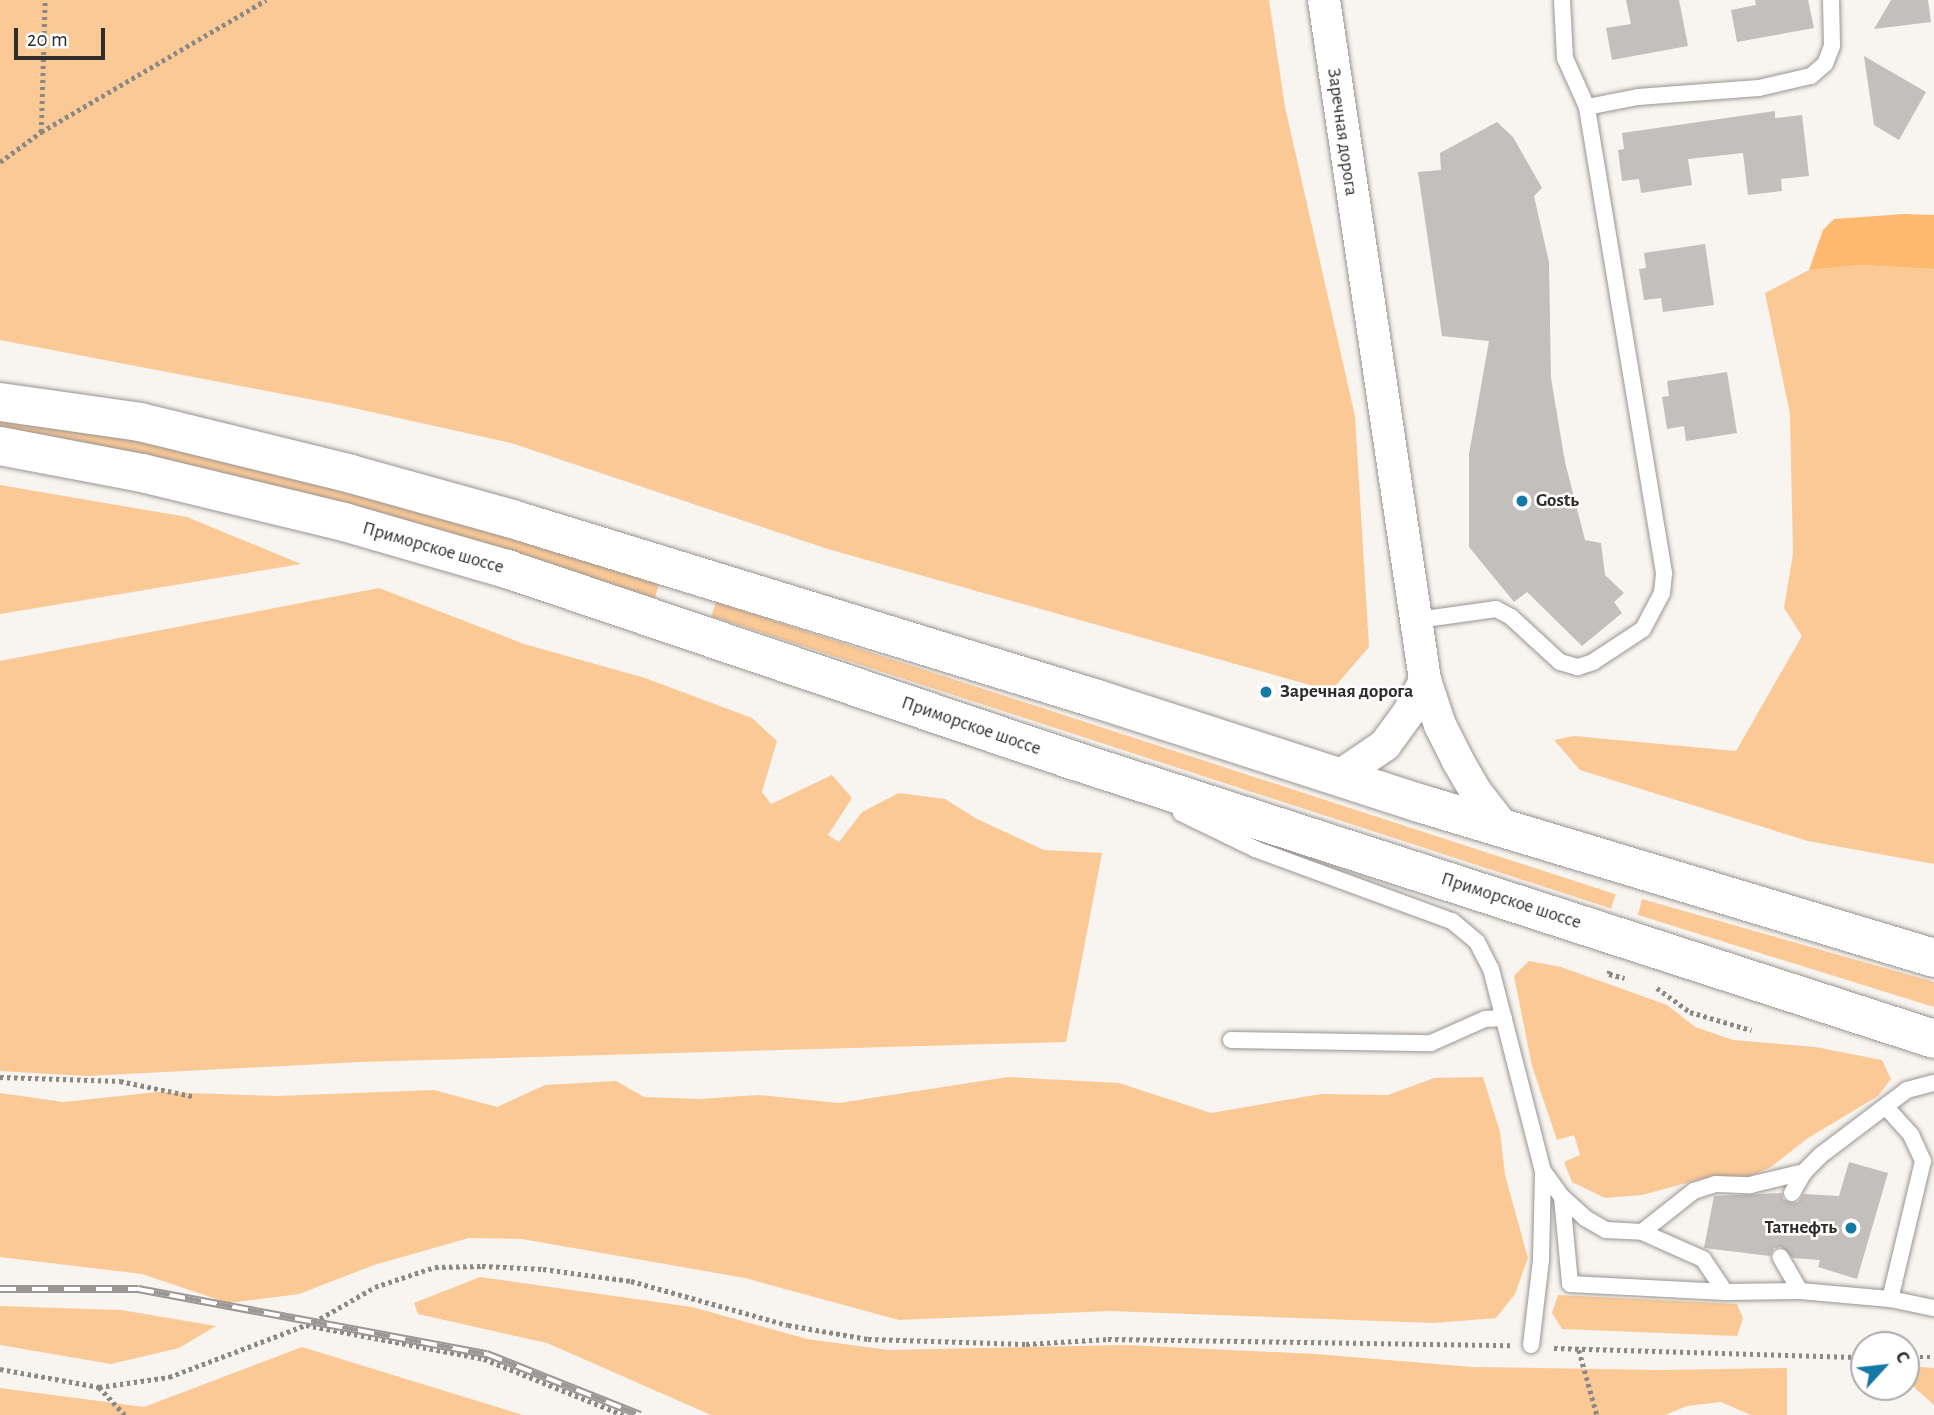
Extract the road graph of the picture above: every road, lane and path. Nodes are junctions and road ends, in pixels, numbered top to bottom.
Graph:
1 (45, 0) edge
2 (266, 0) edge
3 (1324, 0) edge
4 (1562, 0) edge
5 (1831, 0) edge
6 (1587, 107) junction
7 (41, 132) junction
8 (0, 162) edge
9 (0, 402) edge
10 (0, 446) edge
11 (692, 574) junction
12 (1418, 620) junction
13 (676, 626) junction
14 (1425, 680) junction
15 (1075, 761) junction
16 (1338, 777) junction
17 (1504, 828) junction
18 (1934, 957) edge
19 (1504, 1018) junction
20 (1231, 1040) dead end
21 (1934, 1040) edge
22 (0, 1077) edge
23 (1934, 1083) edge
24 (192, 1096) dead end
25 (1886, 1107) junction
26 (1929, 1163) edge
27 (1544, 1171) junction
28 (1804, 1172) junction
29 (1791, 1193) dead end
30 (1562, 1197) junction
31 (1642, 1232) junction
32 (1780, 1257) dead end
33 (1800, 1291) junction
34 (1725, 1292) junction
35 (1890, 1299) junction
36 (1934, 1308) edge
37 (305, 1325) junction
38 (1531, 1345) junction
39 (1580, 1350) junction
40 (1850, 1357) edge
41 (0, 1368) edge
42 (99, 1387) junction
43 (125, 1415) edge
44 (623, 1415) edge
45 (1597, 1415) edge

1 - 7 path
2 - 7 path
3 - 12 street, Заречная дорога
4 - 6 lane
5 - 6 lane
6 - 12 lane
7 - 8 path
9 - 11 highway
10 - 13 highway, Приморское шоссе
11 - 13 highway
11 - 16 highway
12 - 14 street, Заречная дорога
13 - 15 highway, Приморское шоссе
14 - 16 street
14 - 17 street, Заречная дорога
15 - 19 lane
15 - 21 highway, Приморское шоссе
16 - 17 highway
17 - 18 highway
19 - 20 lane
19 - 27 lane
22 - 24 path
23 - 25 lane
25 - 26 lane
25 - 28 lane
26 - 35 lane
27 - 30 lane
27 - 38 lane
28 - 29 lane
28 - 31 lane
30 - 31 lane
30 - 34 lane
31 - 34 lane
32 - 33 lane
33 - 34 lane
33 - 35 lane
35 - 36 lane
37 - 38 path
37 - 42 path
37 - 44 path
38 - 39 path
39 - 40 path
39 - 45 path
41 - 42 path
42 - 43 path

